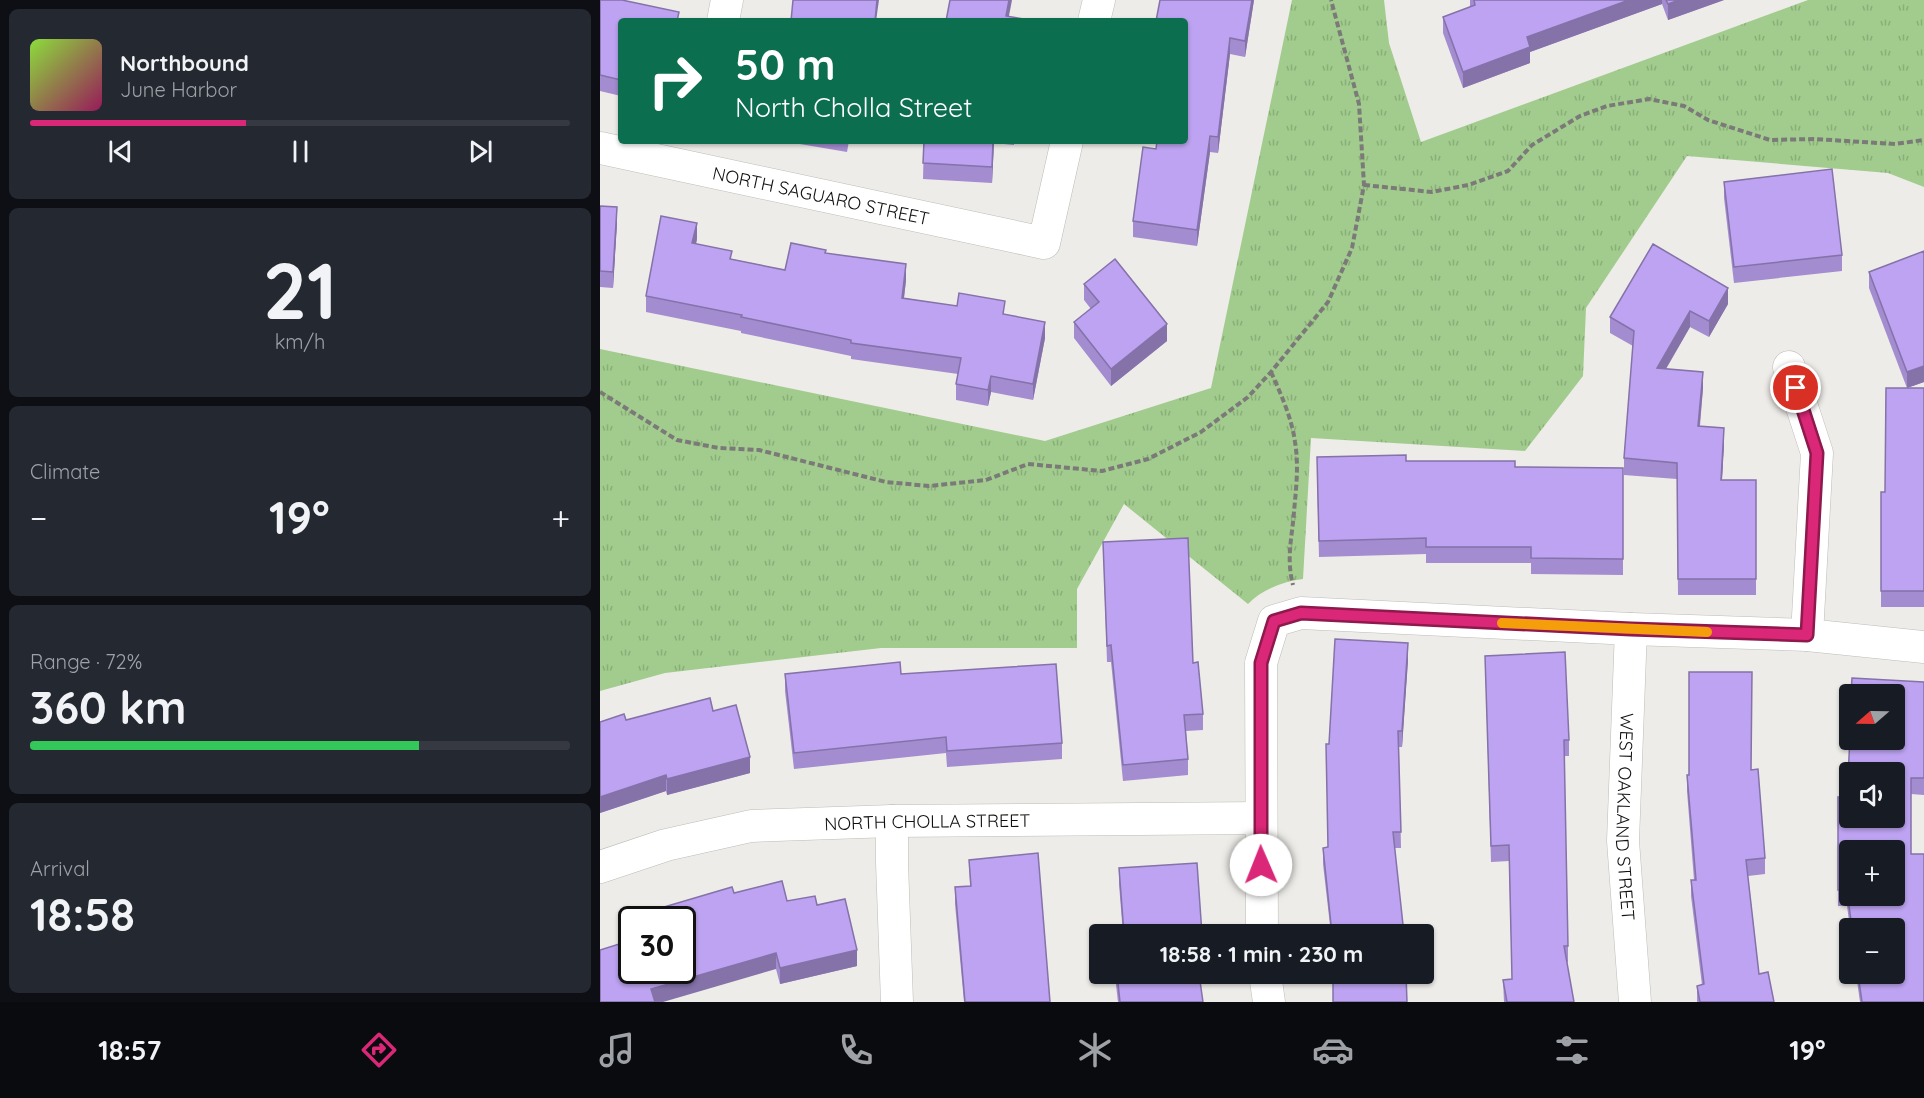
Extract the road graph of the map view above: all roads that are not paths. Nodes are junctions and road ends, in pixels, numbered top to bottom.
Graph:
1 (727, 0) edge
2 (1099, 0) edge
3 (724, 18) edge
4 (1095, 18) edge
5 (1066, 144) edge
6 (600, 148) edge
7 (695, 154) edge
8 (1790, 366) dead end
9 (1631, 629) junction
10 (1807, 635) junction
11 (1924, 647) edge
12 (1261, 818) junction
13 (892, 821) junction
14 (600, 867) edge
15 (1262, 924) edge
16 (1266, 984) edge
17 (897, 1002) edge
18 (1269, 1002) edge
19 (1635, 1002) edge

1 - 3 street
2 - 4 street
5 - 7 street, NORTH SAGUARO STREET
6 - 7 street, NORTH SAGUARO STREET
8 - 10 street
9 - 10 street
9 - 12 street
9 - 19 street, WEST OAKLAND STREET
10 - 11 street
12 - 13 street, NORTH CHOLLA STREET
12 - 15 street
13 - 14 street, NORTH CHOLLA STREET
13 - 17 street
16 - 18 street

